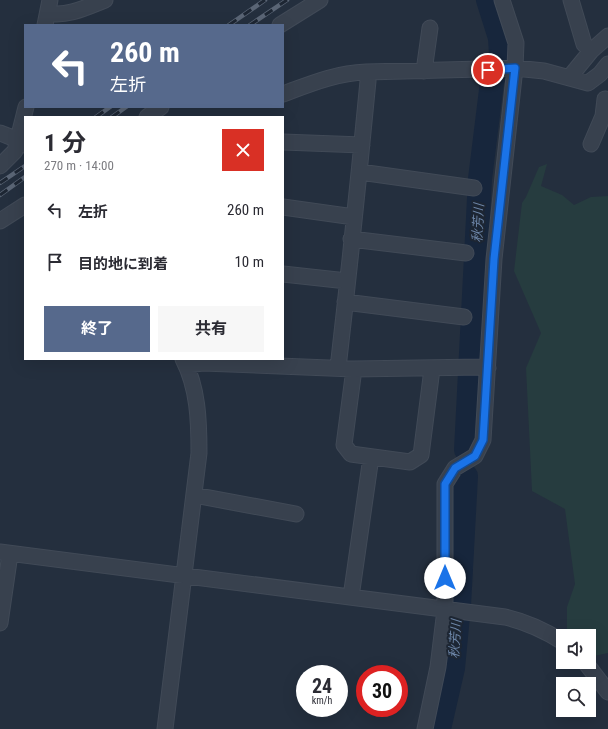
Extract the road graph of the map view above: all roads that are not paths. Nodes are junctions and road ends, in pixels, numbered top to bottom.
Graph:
1 (105, 0) edge
2 (320, 0) edge
3 (502, 0) edge
4 (571, 0) edge
5 (48, 13) edge
6 (282, 24) edge
7 (430, 28) dead end
8 (608, 36) edge
9 (591, 51) junction
10 (608, 64) edge
11 (511, 69) junction
12 (366, 72) junction
13 (424, 72) junction
14 (572, 78) junction
15 (588, 83) junction
16 (284, 94) edge
17 (606, 99) edge
18 (160, 108) edge
19 (148, 116) edge
20 (24, 124) edge
21 (0, 133) edge
22 (22, 142) edge
23 (284, 142) edge
24 (591, 144) dead end
25 (362, 145) junction
26 (0, 166) edge
27 (360, 172) junction
28 (474, 188) dead end
29 (24, 205) edge
30 (284, 207) edge
31 (354, 217) junction
32 (0, 221) edge
33 (351, 239) junction
34 (466, 252) dead end
35 (284, 274) edge
36 (347, 281) junction
37 (345, 302) junction
38 (464, 317) dead end
39 (185, 362) edge
40 (269, 363) edge
41 (338, 368) junction
42 (484, 368) junction
43 (354, 369) junction
44 (432, 369) junction
45 (371, 457) junction
46 (194, 495) junction
47 (296, 514) dead end
48 (5, 553) edge
49 (184, 575) junction
50 (351, 597) junction
51 (454, 611) junction
52 (0, 623) edge
53 (556, 637) edge
54 (590, 669) edge
55 (608, 692) edge
56 (165, 729) edge
57 (425, 729) edge

1 - 5 street
2 - 6 street
3 - 11 street
4 - 9 street
7 - 13 street
8 - 9 street
9 - 14 street
10 - 15 street
11 - 13 street
11 - 14 street
11 - 42 street
12 - 13 street
12 - 16 street
12 - 25 street
14 - 15 street
15 - 17 street
17 - 24 street
18 - 19 street
20 - 22 street
21 - 22 street
22 - 26 street
23 - 25 street
25 - 27 street
27 - 28 street
27 - 31 street
29 - 32 street
30 - 31 street
31 - 33 street
33 - 34 street
33 - 36 street
35 - 36 street
36 - 37 street
37 - 38 street
37 - 41 street
39 - 40 street
39 - 46 street
40 - 41 street
41 - 43 street
42 - 44 street
42 - 51 street
43 - 44 street
43 - 45 street
44 - 45 street
45 - 50 street
46 - 47 street
46 - 49 street
48 - 49 street
48 - 52 street
49 - 50 street
49 - 56 street
50 - 51 street
51 - 53 street
51 - 57 street
54 - 55 street

